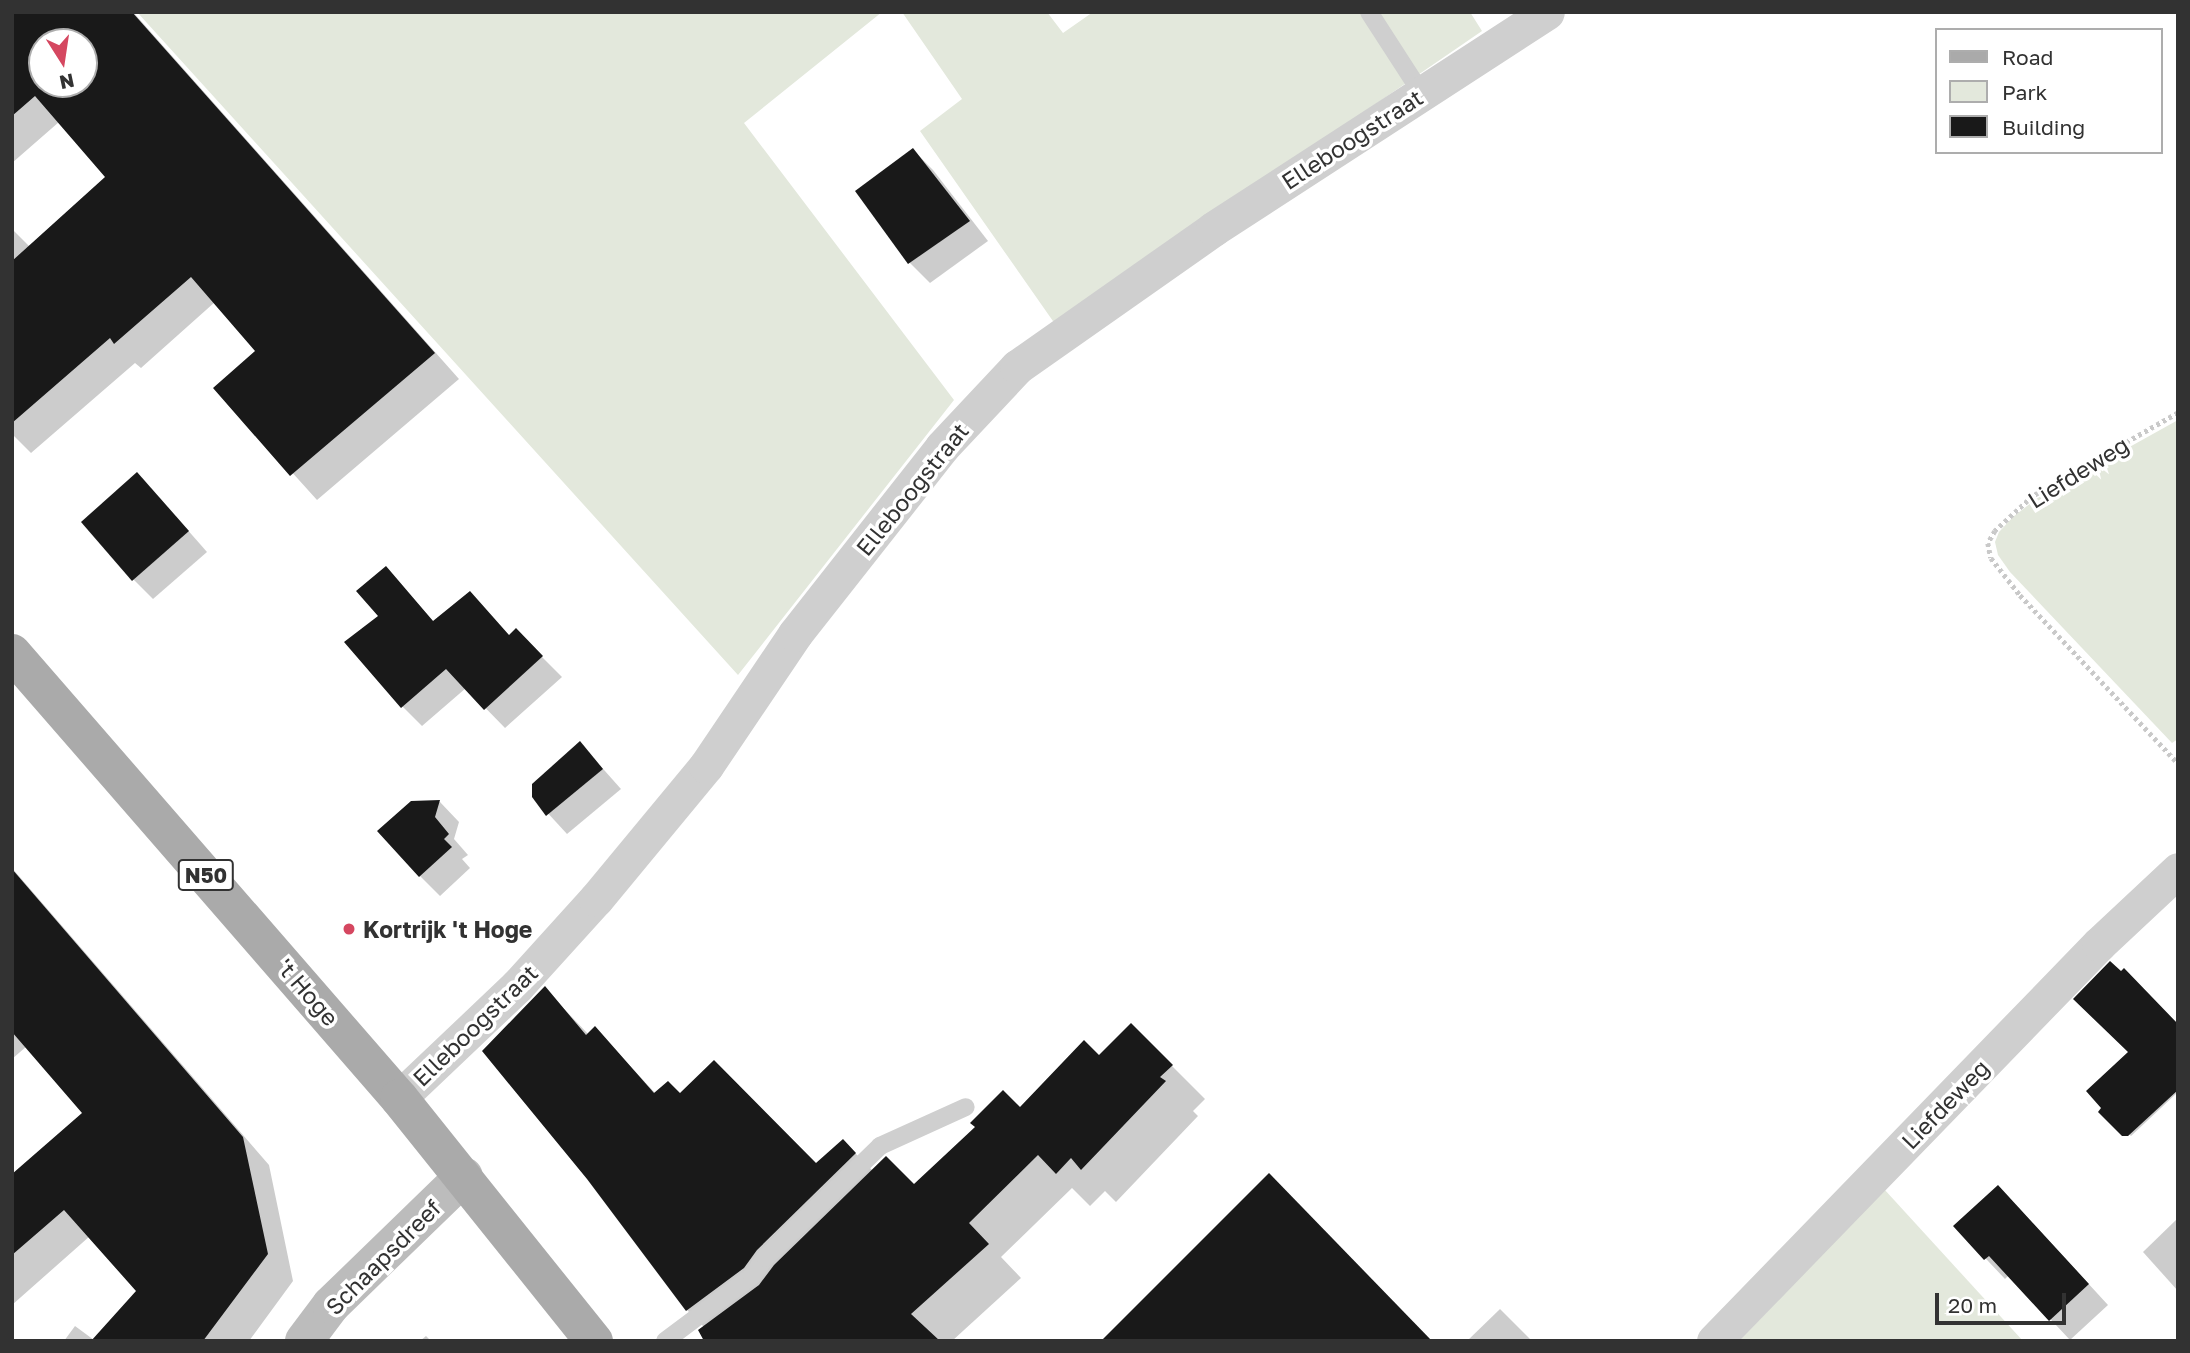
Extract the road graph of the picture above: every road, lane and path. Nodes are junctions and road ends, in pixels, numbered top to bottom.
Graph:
1 (1369, 12) edge
2 (1547, 12) edge
3 (1422, 94) junction
4 (2178, 413) edge
5 (12, 653) edge
6 (2178, 763) edge
7 (2178, 870) edge
8 (399, 1098) junction
9 (966, 1107) dead end
10 (464, 1176) junction
11 (304, 1341) edge
12 (594, 1341) edge
13 (665, 1341) edge
14 (1714, 1341) edge

1 - 3 lane
2 - 3 street, Elleboogstraat
3 - 8 street, Elleboogstraat
4 - 6 path, Liefdeweg
5 - 8 main road, 't Hoge / N50
7 - 14 street, Liefdeweg
8 - 10 main road, 't Hoge / N50
9 - 13 lane
10 - 11 street, Schaapsdreef
10 - 12 main road, 't Hoge / N50

